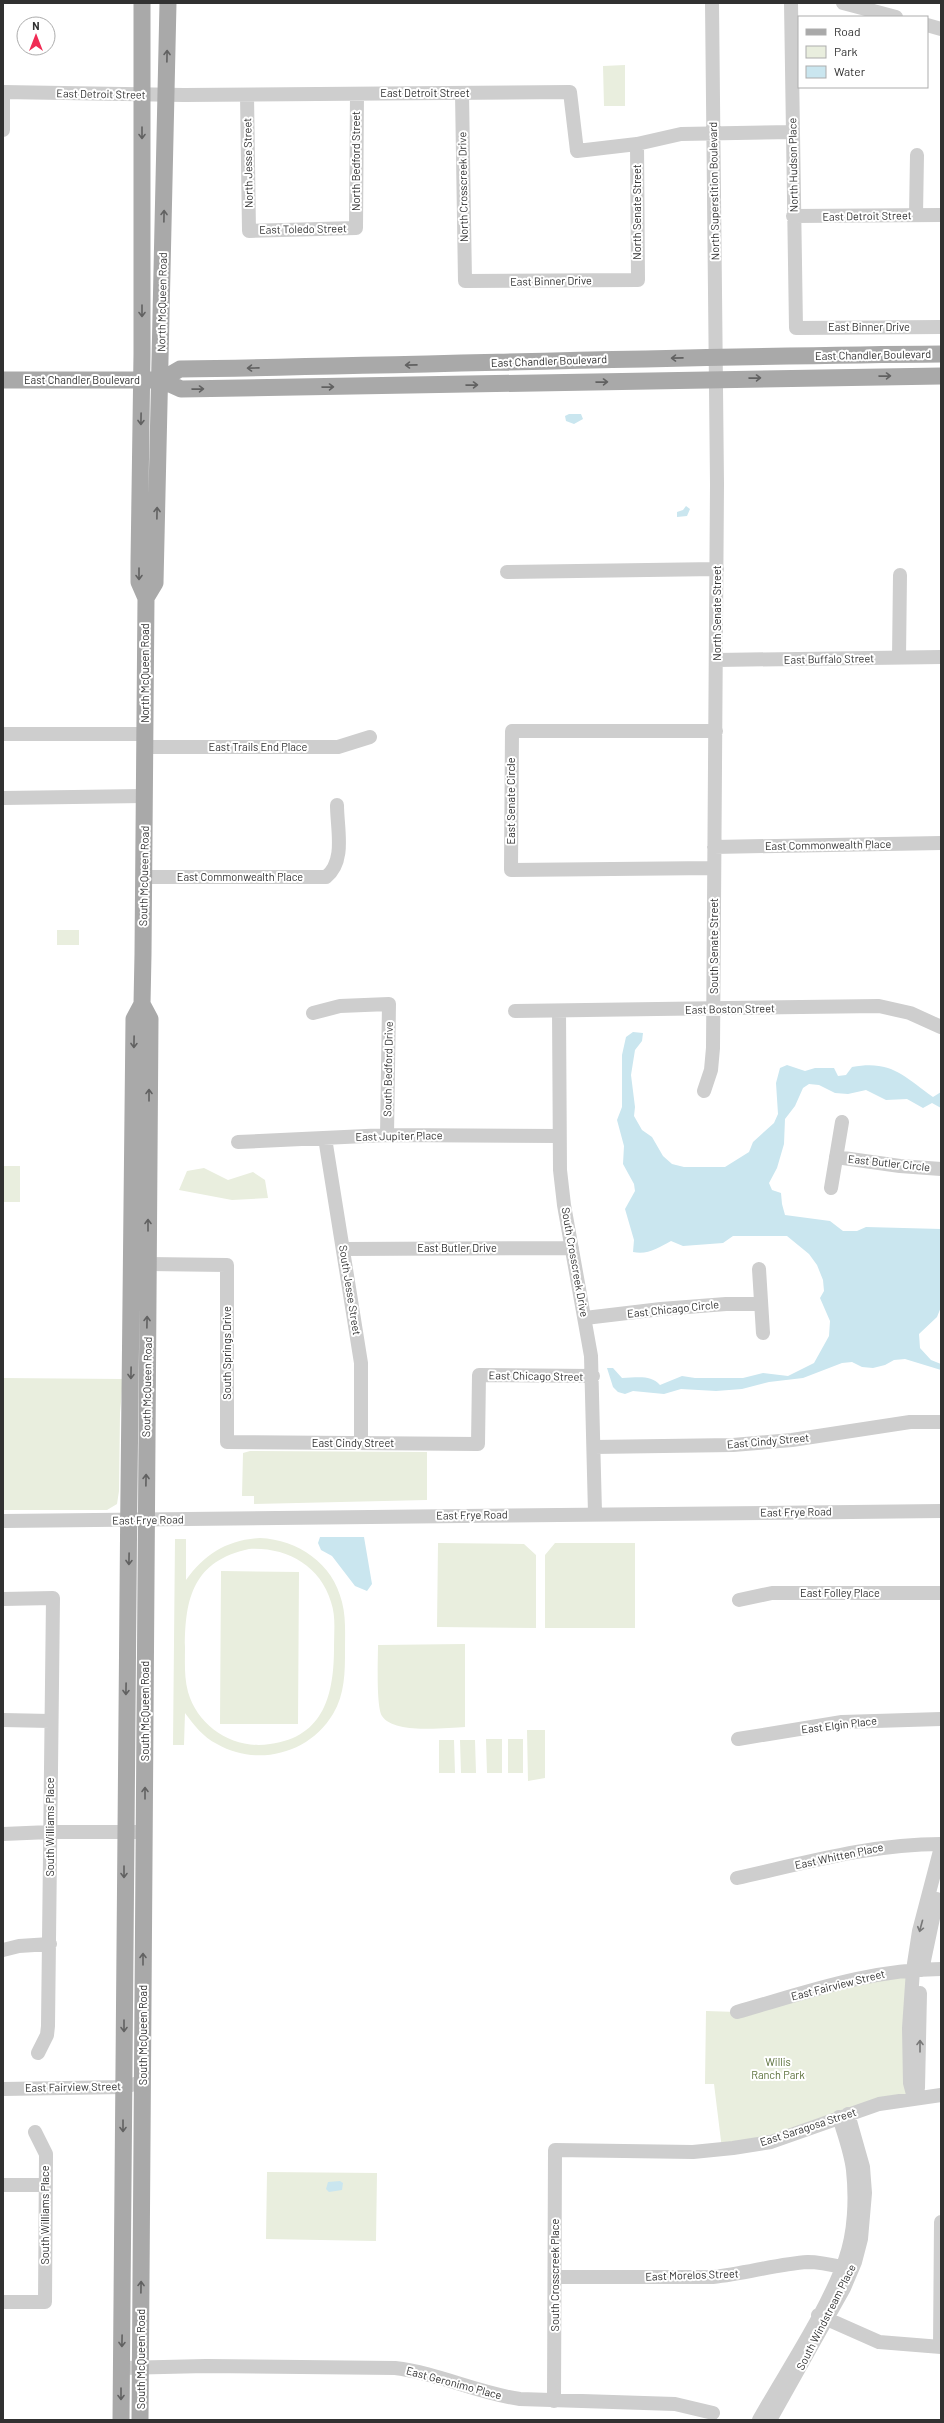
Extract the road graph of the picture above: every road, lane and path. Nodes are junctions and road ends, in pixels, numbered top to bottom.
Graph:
1 (142, 3) edge
2 (168, 3) edge
3 (712, 3) edge
4 (791, 3) edge
5 (843, 3) edge
6 (892, 16) edge
7 (928, 25) edge
8 (941, 29) edge
9 (3, 92) edge
10 (462, 93) junction
11 (142, 94) junction
12 (247, 94) junction
13 (357, 94) junction
14 (166, 95) junction
15 (3, 130) edge
16 (713, 132) junction
17 (793, 132) junction
18 (637, 144) junction
19 (917, 154) dead end
20 (941, 214) edge
21 (916, 215) junction
22 (793, 216) junction
23 (356, 228) joint
24 (249, 231) joint
25 (638, 280) joint
26 (465, 282) joint
27 (941, 327) edge
28 (796, 328) joint
29 (941, 354) edge
30 (716, 357) junction
31 (450, 365) junction
32 (941, 376) edge
33 (716, 379) junction
34 (3, 380) edge
35 (142, 380) junction
36 (160, 380) junction
37 (450, 385) junction
38 (717, 569) junction
39 (507, 572) dead end
40 (900, 575) dead end
41 (146, 598) junction
42 (941, 657) edge
43 (899, 658) junction
44 (717, 660) junction
45 (716, 731) junction
46 (3, 734) edge
47 (370, 737) dead end
48 (145, 740) junction
49 (144, 796) junction
50 (3, 798) edge
51 (337, 805) dead end
52 (941, 843) edge
53 (714, 848) junction
54 (714, 868) junction
55 (144, 877) junction
56 (713, 1010) junction
57 (515, 1011) dead end
58 (559, 1011) junction
59 (312, 1013) dead end
60 (941, 1027) edge
61 (704, 1091) dead end
62 (842, 1122) dead end
63 (387, 1135) junction
64 (559, 1136) junction
65 (325, 1138) junction
66 (238, 1142) dead end
67 (836, 1157) junction
68 (941, 1169) edge
69 (831, 1188) dead end
70 (572, 1248) junction
71 (343, 1249) junction
72 (141, 1264) junction
73 (760, 1269) dead end
74 (761, 1304) junction
75 (585, 1318) junction
76 (763, 1333) dead end
77 (593, 1376) junction
78 (941, 1422) edge
79 (227, 1442) joint
80 (361, 1443) junction
81 (478, 1444) joint
82 (594, 1447) junction
83 (941, 1511) edge
84 (595, 1513) junction
85 (138, 1520) junction
86 (3, 1521) edge
87 (941, 1593) edge
88 (3, 1599) edge
89 (739, 1600) dead end
90 (941, 1719) edge
91 (3, 1720) edge
92 (50, 1721) junction
93 (738, 1739) dead end
94 (50, 1832) junction
95 (145, 1832) junction
96 (124, 1833) junction
97 (3, 1834) edge
98 (941, 1844) edge
99 (941, 1847) edge
100 (737, 1878) dead end
101 (941, 1885) edge
102 (50, 1944) junction
103 (3, 1950) edge
104 (918, 1969) junction
105 (941, 1969) edge
106 (737, 2012) dead end
107 (38, 2053) dead end
108 (142, 2082) junction
109 (124, 2087) junction
110 (3, 2089) edge
111 (941, 2095) edge
112 (914, 2098) junction
113 (843, 2116) junction
114 (34, 2132) dead end
115 (555, 2150) joint
116 (3, 2185) edge
117 (45, 2185) junction
118 (941, 2222) edge
119 (847, 2268) junction
120 (555, 2277) junction
121 (3, 2302) edge
122 (822, 2317) junction
123 (940, 2347) edge
124 (121, 2368) junction
125 (141, 2368) junction
126 (554, 2401) junction
127 (713, 2413) dead end
128 (121, 2420) edge
129 (140, 2420) edge
130 (759, 2420) edge
131 (770, 2420) edge

1 - 11 main road, North McQueen Road
14 -> 2 main road, North McQueen Road
3 - 16 street, North Superstition Boulevard
4 - 17 street, North Hudson Place
5 - 6 street
7 - 8 street
9 - 11 street, East Detroit Street
9 - 15 street
10 - 13 street, East Detroit Street
10 - 18 street, East Detroit Street
10 - 26 street, North Crosscreek Drive
11 - 14 street, East Detroit Street
11 -> 35 main road, North McQueen Road
12 - 13 street, East Detroit Street
12 - 14 street, East Detroit Street
12 - 24 street, North Jesse Street
13 - 23 street, North Bedford Street
36 -> 14 main road, North McQueen Road
16 - 17 street, East Detroit Street
16 - 18 street, East Detroit Street
16 - 30 street, North Superstition Boulevard
17 - 22 street, North Hudson Place
18 - 25 street, North Senate Street
19 - 21 street
20 - 21 street, East Detroit Street
21 - 22 street, East Detroit Street
22 - 28 street, North Hudson Place
23 - 24 street, East Toledo Street
25 - 26 street, East Binner Drive
27 - 28 street, East Binner Drive
29 - 30 main road, East Chandler Boulevard
30 -> 31 main road, East Chandler Boulevard
30 - 33 street, North Superstition Boulevard
31 -> 36 main road, East Chandler Boulevard
31 - 37 main road
33 -> 32 main road, East Chandler Boulevard
37 -> 33 main road, East Chandler Boulevard
33 - 38 street, North Senate Street
34 - 35 main road, East Chandler Boulevard
35 - 36 main road, East Chandler Boulevard
35 -> 41 main road, North McQueen Road
36 -> 37 main road, East Chandler Boulevard
41 -> 36 main road, North McQueen Road
38 - 39 street
38 - 44 street, North Senate Street
40 - 43 street
41 - 48 main road, North McQueen Road
42 - 43 street, East Buffalo Street
43 - 44 street, East Buffalo Street
44 - 45 street, North Senate Street
45 - 53 street, North Senate Street
45 - 54 street, East Senate Circle
46 - 48 street
47 - 48 street, East Trails End Place
48 - 49 main road, South McQueen Road
49 - 50 street
49 - 55 main road, South McQueen Road
51 - 55 street, East Commonwealth Place
52 - 53 street, East Commonwealth Place
53 - 54 street, South Senate Street
54 - 56 street, South Senate Street
55 - 72 main road, South McQueen Road
56 - 58 street, East Boston Street
56 - 60 street, East Boston Street
56 - 61 street, South Senate Street
57 - 58 street, East Boston Street
58 - 64 street, South Crosscreek Drive
59 - 63 street, South Bedford Drive
62 - 67 street, East Butler Circle
63 - 64 street, East Jupiter Place
63 - 65 street, East Jupiter Place
64 - 70 street, South Crosscreek Drive
65 - 66 street, East Jupiter Place
65 - 71 street, South Jesse Street
67 - 68 street, East Butler Circle
67 - 69 street, East Butler Circle
70 - 71 street, East Butler Drive
70 - 75 street, South Crosscreek Drive
71 - 80 street, South Jesse Street
72 - 79 street, South Springs Drive
72 - 85 main road, South McQueen Road
73 - 74 street
74 - 75 street, East Chicago Circle
74 - 76 street
75 - 77 street, South Crosscreek Drive
77 - 81 street, East Chicago Street
77 - 82 street, South Crosscreek Drive
78 - 82 street, East Cindy Street
79 - 80 street, East Cindy Street
80 - 81 street, East Cindy Street
82 - 84 street, South Crosscreek Drive
83 - 84 street, East Frye Road
84 - 85 street, East Frye Road
85 - 86 street, East Frye Road
95 -> 85 main road, South McQueen Road
85 -> 96 main road, South McQueen Road
87 - 89 street, East Folley Place
88 - 92 street, South Williams Place
90 - 93 street, East Elgin Place
91 - 92 street
92 - 94 street, South Williams Place
94 - 96 street
94 - 97 street
94 - 102 street, South Williams Place
95 - 96 street
108 -> 95 main road, South McQueen Road
96 -> 109 main road, South McQueen Road
98 - 100 street, East Whitten Place
99 -> 104 street
101 - 104 street
102 - 103 street
102 - 107 street, South Williams Place
104 - 105 street, East Fairview Street
104 - 106 street, East Fairview Street
104 - 112 street
108 - 109 street, East Fairview Street
125 -> 108 main road, South McQueen Road
109 - 110 street, East Fairview Street
109 -> 124 main road, South McQueen Road
111 - 112 street, East Saragosa Street
112 - 113 street, East Saragosa Street
113 - 115 street, East Saragosa Street
113 - 119 street, South Windstream Place
114 - 117 street, South Williams Place
115 - 120 street, South Crosscreek Place
116 - 117 street
117 - 121 street, South Williams Place
118 - 123 street
119 - 120 street, East Morelos Street
119 - 122 street, South Windstream Place
120 - 126 street, South Crosscreek Place
122 - 123 street
122 - 130 street, South Windstream Place
122 - 131 street, South Windstream Place
124 - 125 street, East Geronimo Place
124 -> 128 main road, South McQueen Road
125 - 126 street, East Geronimo Place
125 - 129 main road, South McQueen Road
126 - 127 street, East Geronimo Place

